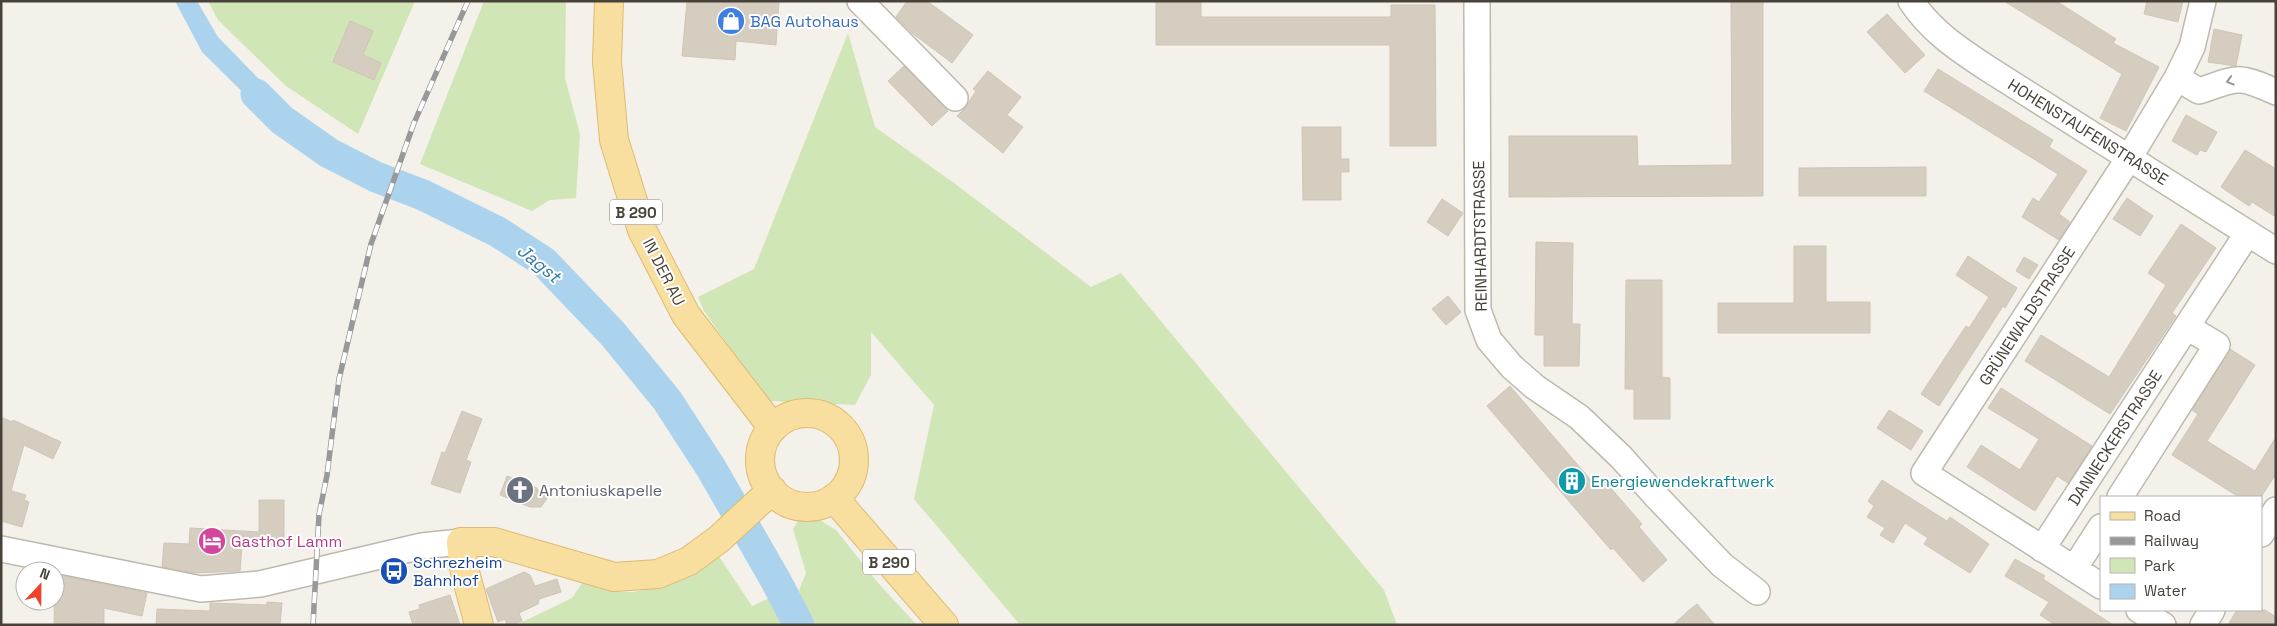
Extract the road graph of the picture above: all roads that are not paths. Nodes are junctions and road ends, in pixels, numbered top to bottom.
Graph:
1 (608, 1) edge
2 (860, 1) edge
3 (1477, 1) edge
4 (1911, 1) edge
5 (2202, 1) edge
6 (2177, 78) junction
7 (2276, 92) edge
8 (955, 98) dead end
9 (2129, 158) junction
10 (2247, 234) junction
11 (2276, 251) edge
12 (2187, 326) junction
13 (773, 428) junction
14 (2121, 496) edge
15 (763, 498) junction
16 (834, 498) junction
17 (2276, 510) edge
18 (2100, 529) edge
19 (2262, 532) edge
20 (461, 542) junction
21 (1, 549) edge
22 (2042, 549) junction
23 (2074, 569) junction
24 (2100, 585) edge
25 (1757, 592) dead end
26 (2141, 611) edge
27 (2211, 611) edge
28 (479, 625) edge
29 (944, 625) edge
30 (2163, 625) edge
31 (2203, 625) edge

1 - 13 main road, IN DER AU / B 290
2 - 8 street
3 - 25 street, REINHARDTSTRASSE
4 - 9 street, HOHENSTAUFENSTRASSE
5 - 6 street, GRÜNEWALDSTRASSE
7 -> 6 street
6 - 9 street, GRÜNEWALDSTRASSE
9 - 10 street, HOHENSTAUFENSTRASSE
9 - 22 street, GRÜNEWALDSTRASSE
10 - 11 street, HOHENSTAUFENSTRASSE
10 - 12 street, DANNECKERSTRASSE
12 - 14 street
12 - 22 street, DANNECKERSTRASSE
13 - 15 main road
13 - 16 main road
15 - 16 main road
15 - 20 main road
16 - 29 main road, B 290
17 - 19 street
18 - 23 street
20 - 21 street
20 - 28 main road
22 - 23 street
23 - 24 street
26 - 30 street
27 - 31 street

